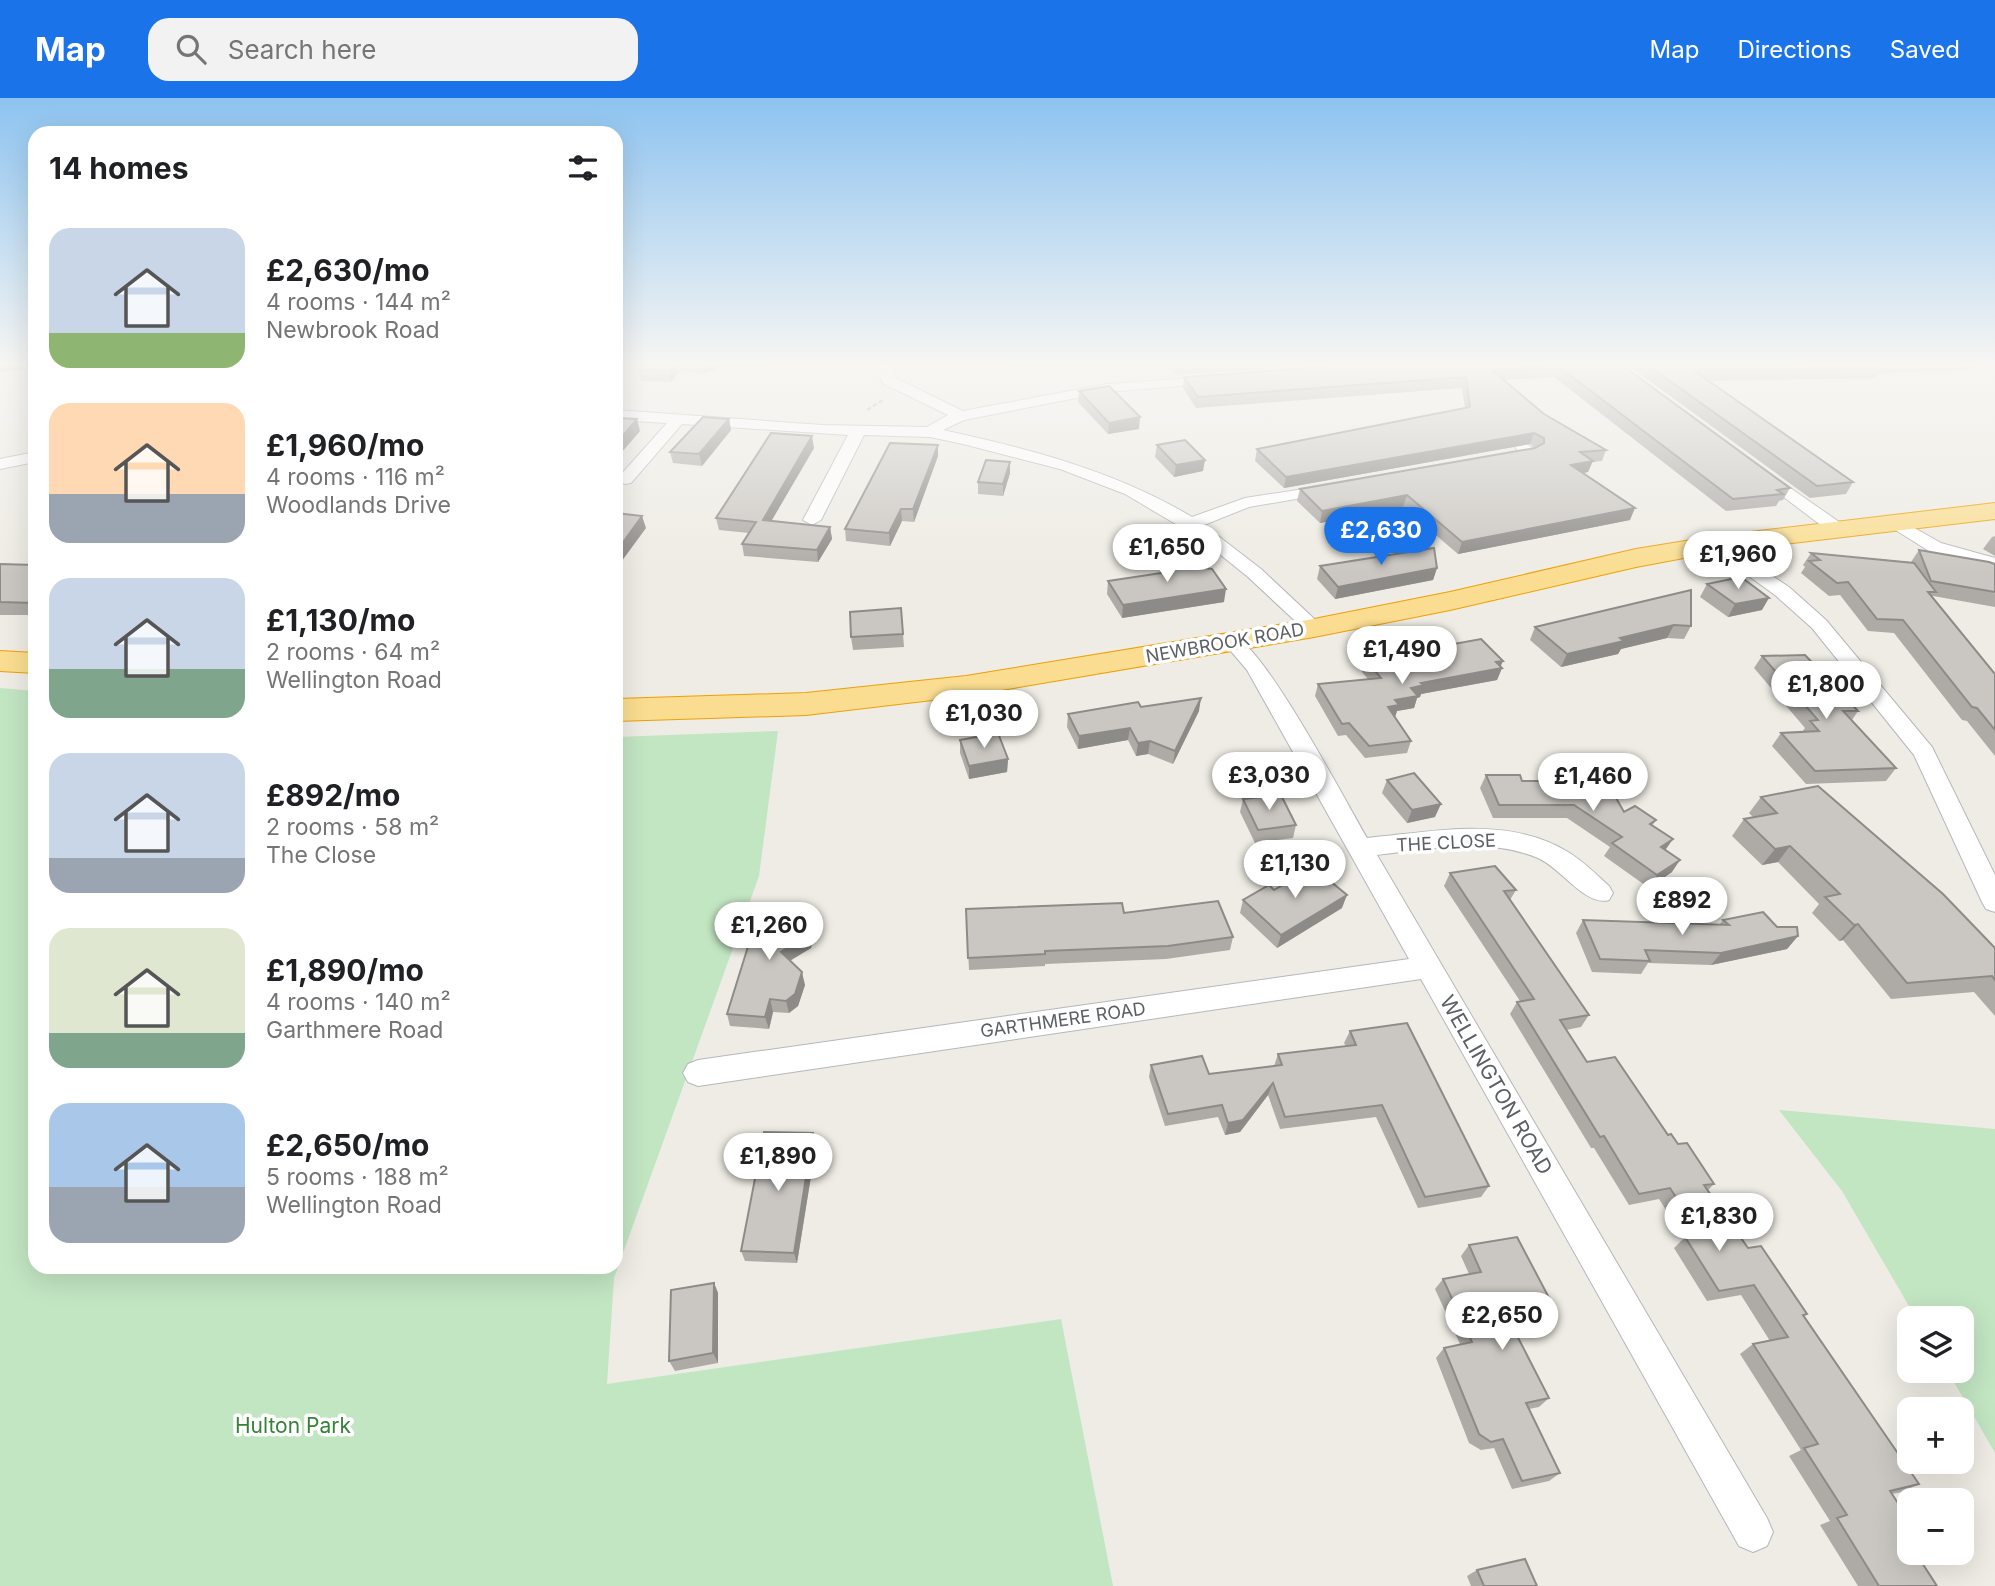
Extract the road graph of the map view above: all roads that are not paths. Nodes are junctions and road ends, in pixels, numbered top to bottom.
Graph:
1 (664, 435) edge
2 (856, 435) edge
3 (944, 435) edge
4 (1531, 452) edge
5 (1503, 457) edge
6 (28, 458) edge
7 (1748, 463) edge
8 (0, 464) edge
9 (626, 479) edge
10 (1354, 484) edge
11 (1995, 511) edge
12 (812, 520) dead end
13 (1895, 522) junction
14 (1190, 524) junction
15 (1836, 528) junction
16 (1716, 544) junction
17 (1995, 564) edge
18 (1314, 628) junction
19 (1234, 643) junction
20 (0, 661) edge
21 (28, 663) edge
22 (623, 710) edge
23 (1359, 848) junction
24 (1600, 893) dead end
25 (1995, 902) edge
26 (1429, 967) junction
27 (698, 1073) dead end
28 (1753, 1532) dead end

1 - 9 street
2 - 12 street
3 - 14 street
4 - 5 street
6 - 8 street
7 - 15 street
10 - 14 street
11 - 13 highway, NEWBROOK ROAD
13 - 15 highway, NEWBROOK ROAD
13 - 17 street
14 - 18 street
15 - 16 highway, NEWBROOK ROAD
16 - 18 highway, NEWBROOK ROAD
16 - 25 street
18 - 19 highway, NEWBROOK ROAD
19 - 22 highway, NEWBROOK ROAD
19 - 23 street, WELLINGTON ROAD
20 - 21 highway
23 - 24 street, THE CLOSE
23 - 26 street, WELLINGTON ROAD
26 - 27 street, GARTHMERE ROAD
26 - 28 street, WELLINGTON ROAD

